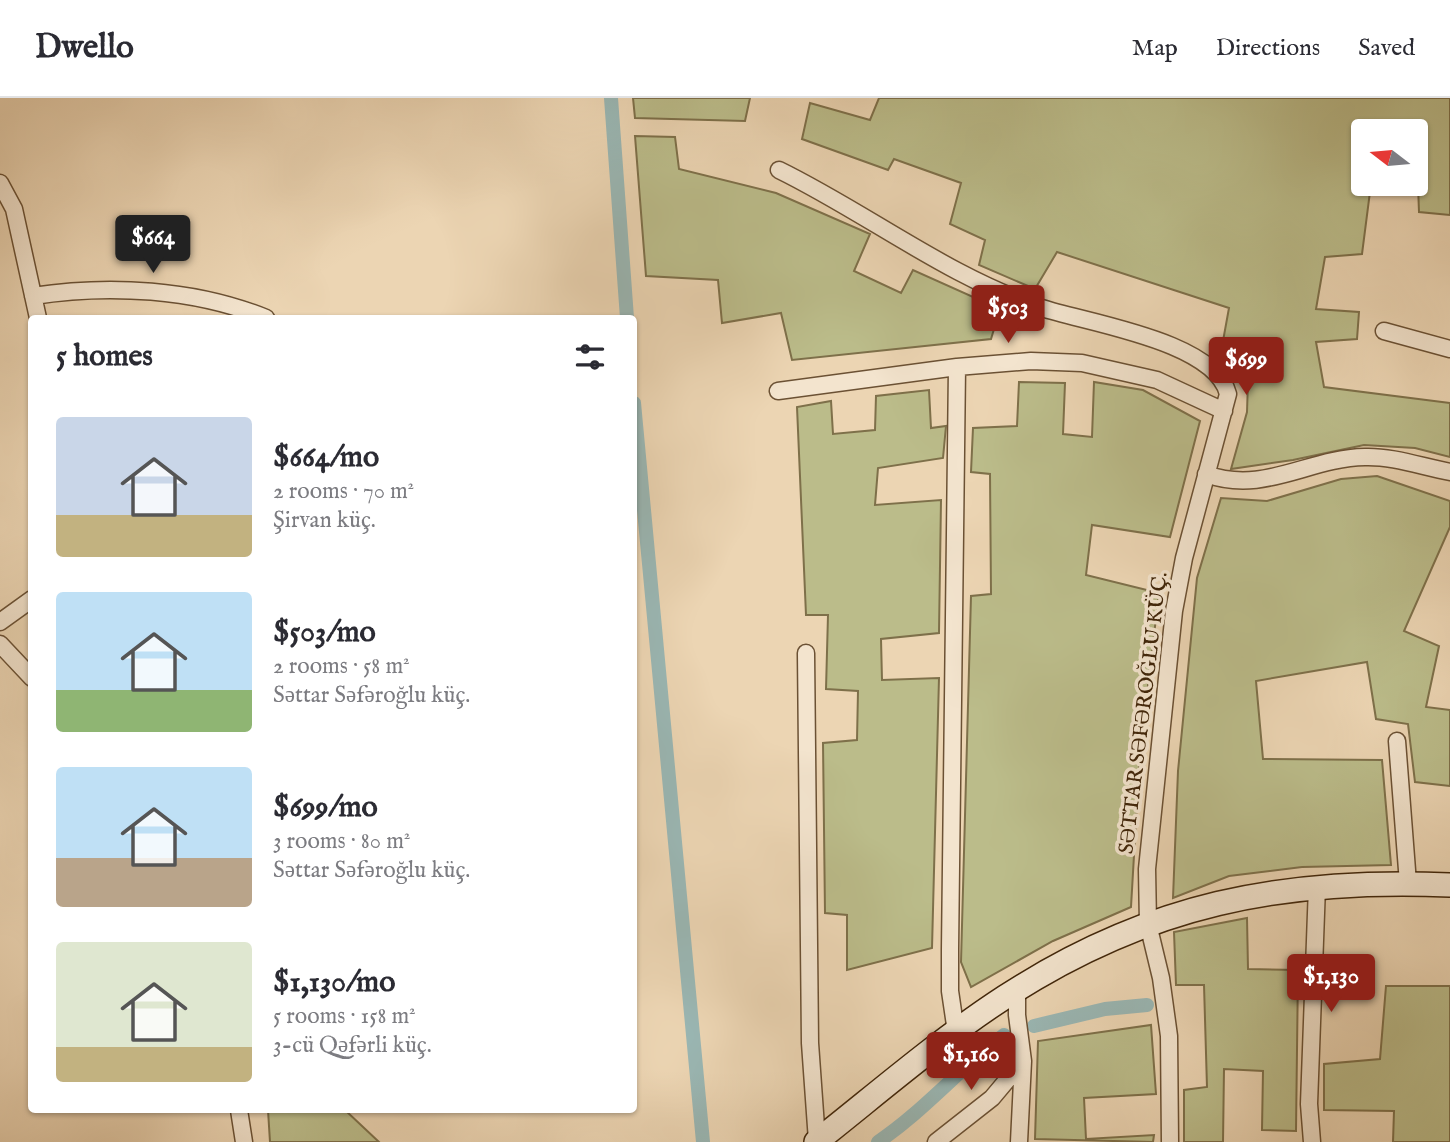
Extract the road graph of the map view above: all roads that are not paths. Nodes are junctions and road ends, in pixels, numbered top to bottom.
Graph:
1 (779, 170) dead end
2 (0, 183) edge
3 (33, 296) junction
4 (37, 315) edge
5 (259, 315) edge
6 (1384, 331) dead end
7 (1450, 349) edge
8 (957, 368) junction
9 (778, 391) dead end
10 (1224, 411) junction
11 (1450, 472) edge
12 (1206, 474) junction
13 (28, 601) edge
14 (0, 622) edge
15 (0, 644) edge
16 (806, 653) dead end
17 (28, 674) edge
18 (1397, 741) dead end
19 (1408, 883) junction
20 (1450, 885) edge
21 (1317, 886) junction
22 (1148, 924) junction
23 (1017, 989) junction
24 (956, 1032) junction
25 (1023, 1061) junction
26 (239, 1113) edge
27 (817, 1141) edge
28 (244, 1142) edge
29 (936, 1142) edge
30 (1019, 1142) edge
31 (1170, 1142) edge
32 (1312, 1142) edge

1 - 10 street, SƏTTAR SƏFƏROĞLU KÜÇ.
2 - 3 street
3 - 4 street
3 - 5 street
6 - 7 street
8 - 9 street
8 - 10 street
8 - 24 street
10 - 12 street, SƏTTAR SƏFƏROĞLU KÜÇ.
11 - 12 street
12 - 22 street, SƏTTAR SƏFƏROĞLU KÜÇ.
13 - 14 street
15 - 17 street
16 - 27 street
18 - 19 street
19 - 20 street
19 - 21 street
21 - 22 street
21 - 32 street
22 - 23 street
22 - 31 street, SƏTTAR SƏFƏROĞLU KÜÇ.
23 - 24 street
23 - 25 street
24 - 27 street
25 - 29 street
25 - 30 street
26 - 28 street

